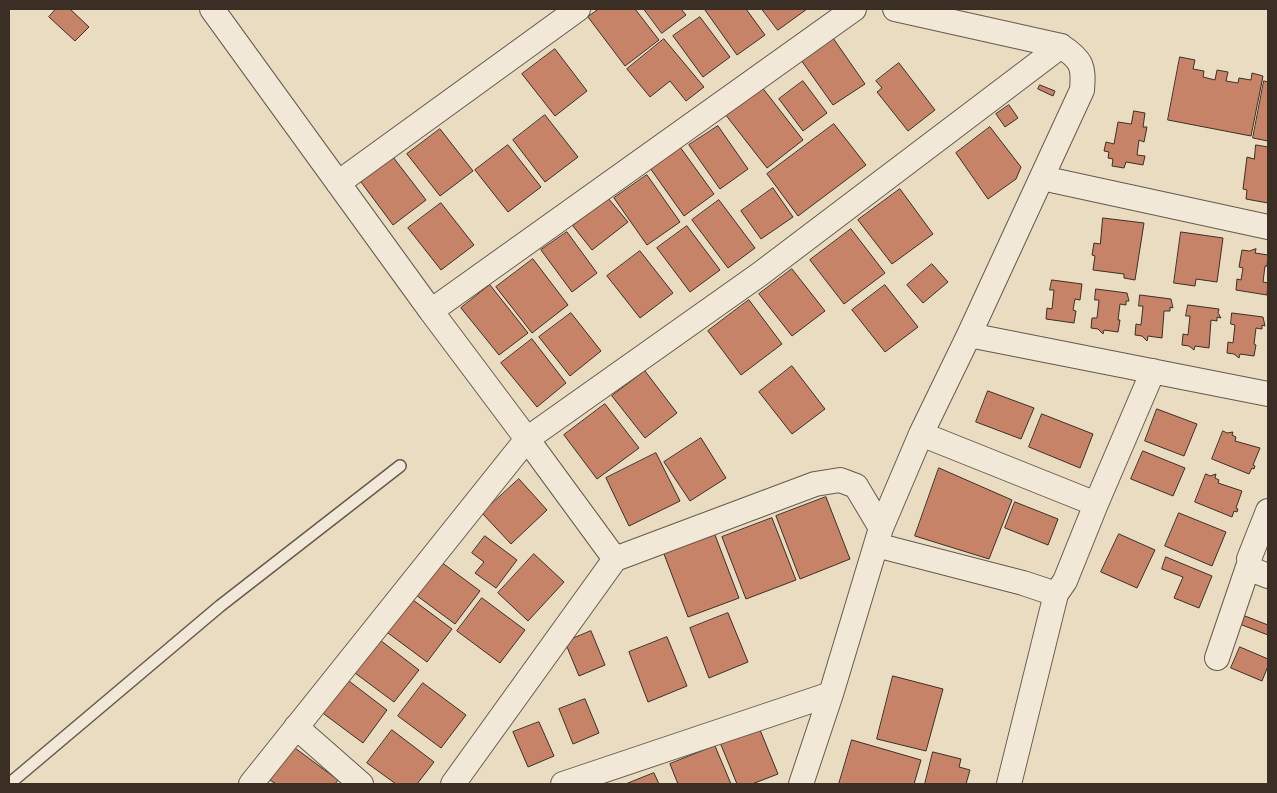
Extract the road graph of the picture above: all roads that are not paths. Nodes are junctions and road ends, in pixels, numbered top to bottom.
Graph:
1 (212, 9) edge
2 (578, 9) edge
3 (854, 9) edge
4 (895, 9) edge
5 (1061, 46) junction
6 (1042, 178) junction
7 (338, 183) junction
8 (1268, 227) edge
9 (431, 311) junction
10 (969, 335) junction
11 (1153, 372) junction
12 (1268, 394) edge
13 (921, 434) junction
14 (527, 439) junction
15 (400, 466) dead end
16 (1096, 504) junction
17 (1268, 511) edge
18 (878, 536) junction
19 (615, 559) junction
20 (1259, 570) edge
21 (1056, 594) junction
22 (1216, 658) dead end
23 (832, 694) junction
24 (296, 727) junction
25 (9, 784) edge
26 (251, 784) edge
27 (361, 784) edge
28 (453, 784) edge
29 (563, 784) edge
30 (801, 784) edge
31 (1009, 784) edge

1 - 7 street
2 - 7 street
3 - 9 street
4 - 5 street
5 - 6 street
5 - 14 street
6 - 8 street
6 - 10 street
7 - 9 street
9 - 14 street
10 - 11 street
10 - 13 street
11 - 12 street
11 - 16 street
13 - 16 street
13 - 18 street
14 - 19 street
14 - 24 street
15 - 25 lane
16 - 21 street
17 - 20 street
18 - 19 street
18 - 21 street
18 - 23 street
19 - 28 street
20 - 22 street
21 - 31 street
23 - 29 street
23 - 30 street
24 - 26 street
24 - 27 street

